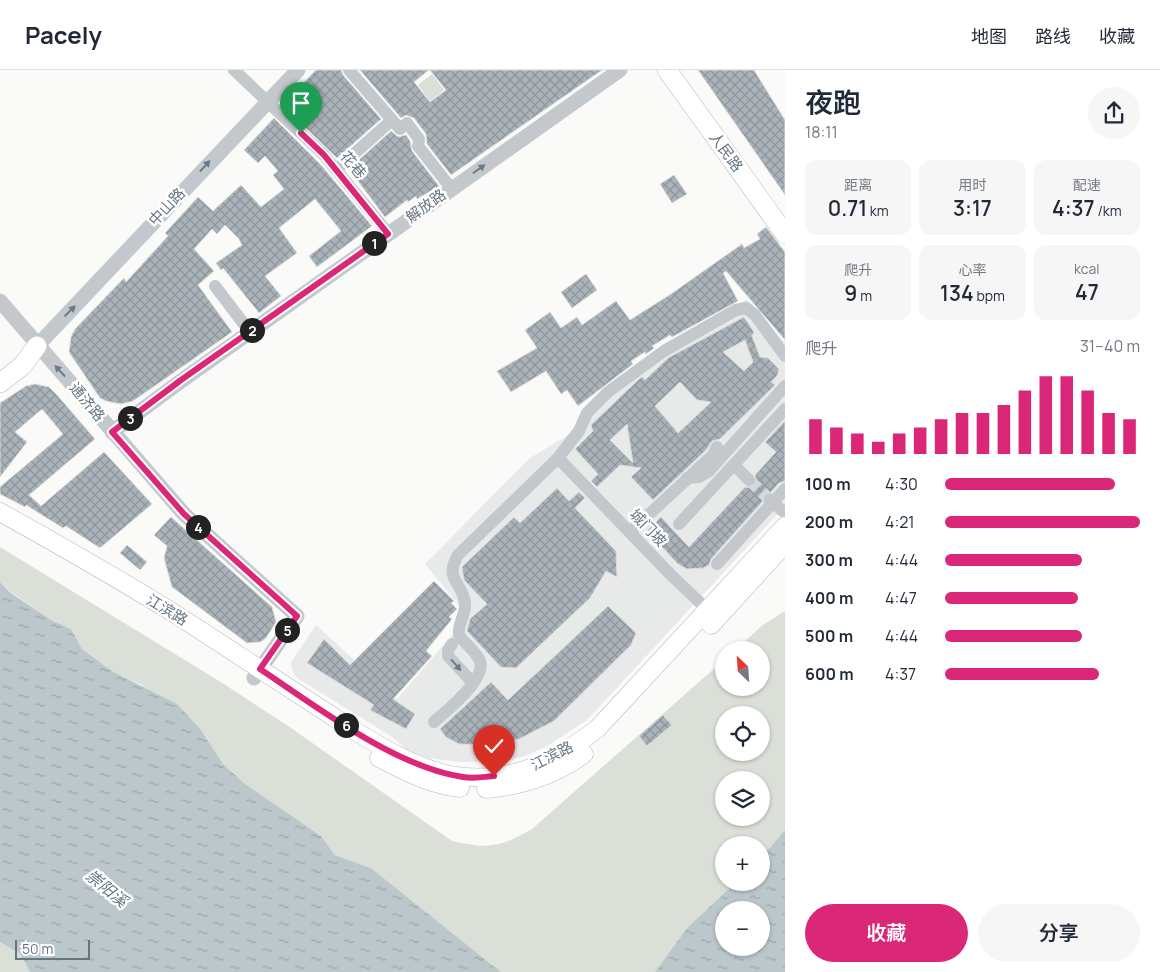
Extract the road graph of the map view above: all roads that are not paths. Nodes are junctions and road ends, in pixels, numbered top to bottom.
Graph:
1 (234, 70) edge
2 (298, 70) edge
3 (349, 70) edge
4 (620, 70) edge
5 (667, 70) edge
6 (681, 70) edge
7 (267, 102) junction
8 (392, 120) junction
9 (336, 170) junction
10 (451, 188) junction
11 (785, 215) edge
12 (388, 234) junction
13 (785, 234) edge
14 (215, 286) dead end
15 (0, 301) edge
16 (0, 316) edge
17 (250, 332) junction
18 (37, 346) junction
19 (783, 349) edge
20 (0, 368) edge
21 (0, 384) edge
22 (785, 386) edge
23 (785, 410) edge
24 (112, 432) junction
25 (717, 447) dead end
26 (556, 456) junction
27 (734, 465) junction
28 (688, 478) junction
29 (749, 480) tunnel mouth
30 (519, 484) dead end
31 (785, 489) edge
32 (772, 501) junction
33 (0, 512) edge
34 (785, 513) edge
35 (0, 524) edge
36 (679, 524) dead end
37 (785, 526) edge
38 (630, 532) junction
39 (785, 544) edge
40 (716, 564) dead end
41 (712, 614) junction
42 (452, 644) dead end
43 (257, 674) junction
44 (474, 684) junction
45 (434, 722) dead end

1 - 7 street, 花巷
2 - 7 street, 中山路
3 - 8 street
10 -> 4 street, 解放路
5 - 13 main road, 人民路
6 - 11 main road, 人民路
7 - 9 street, 花巷
18 -> 7 street, 中山路
8 - 9 street
8 - 10 street
9 - 12 street, 花巷
10 - 12 street, 解放路
12 - 17 street, 解放路
14 - 17 street
15 - 18 street, 通济路
16 - 18 street
17 - 24 street, 解放路
18 - 20 main road, 中山路
18 - 21 main road, 中山路
24 -> 18 street, 通济路
19 - 26 street
22 - 28 street
23 - 27 street
24 - 43 street, 通济路
25 - 28 street
26 - 30 street
26 - 38 street, 城门坡
26 - 44 street
27 - 29 street
27 - 36 street
28 - 38 street
31 - 32 street
32 - 34 street
32 - 40 street
33 - 43 main road, 江滨路
35 - 43 main road, 江滨路
37 - 41 main road, 江滨路
38 - 41 street, 城门坡
39 - 41 main road, 江滨路
41 - 43 main road, 江滨路
42 -> 44 street
44 - 45 street

